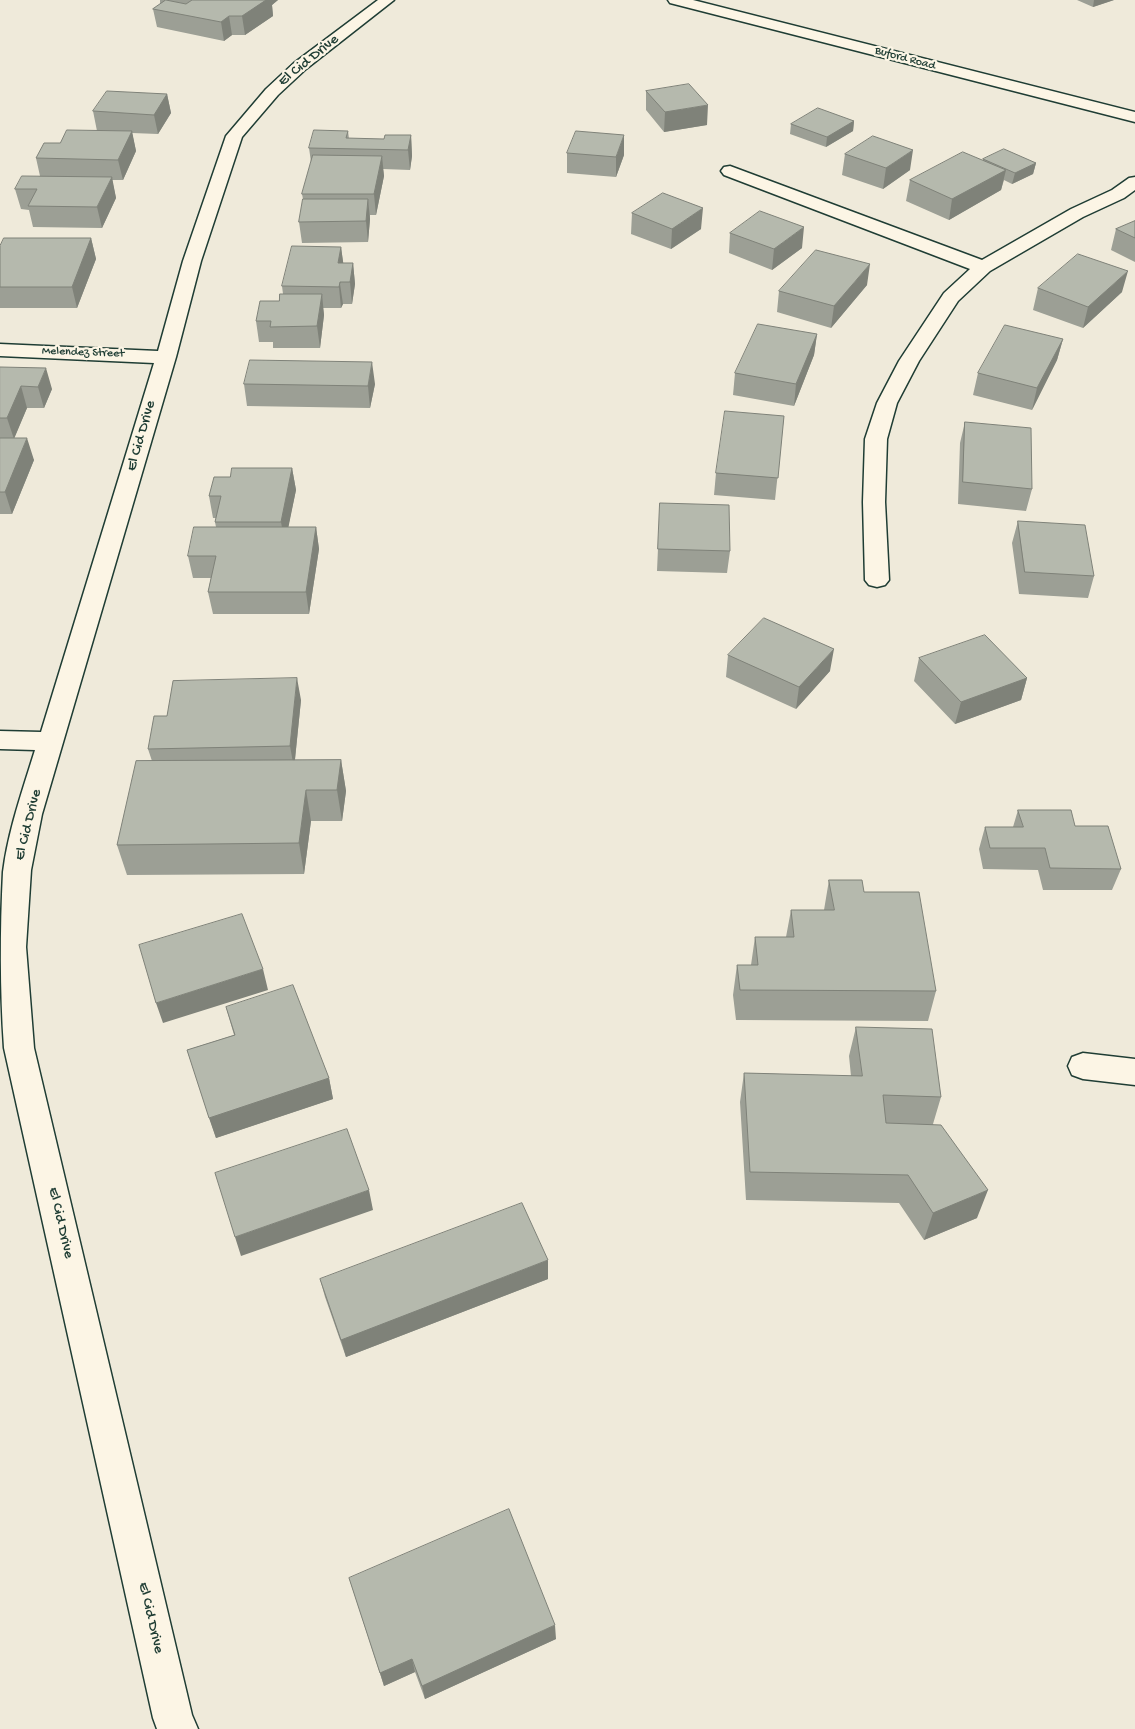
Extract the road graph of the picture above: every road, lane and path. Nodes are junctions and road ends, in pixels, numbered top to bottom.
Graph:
1 (387, 0) edge
2 (675, 0) edge
3 (1135, 117) edge
4 (730, 171) dead end
5 (1135, 182) edge
6 (983, 267) junction
7 (0, 350) edge
8 (166, 356) junction
9 (876, 580) dead end
10 (0, 740) edge
11 (52, 741) junction
12 (1083, 1066) dead end
13 (1135, 1072) edge
14 (178, 1729) edge

1 - 8 street, El Cid Drive
2 - 3 street, Buford Road
4 - 6 street
5 - 6 street
6 - 9 street
7 - 8 street, Melendez Street
8 - 11 street, El Cid Drive
10 - 11 street
11 - 14 street, El Cid Drive
12 - 13 street

